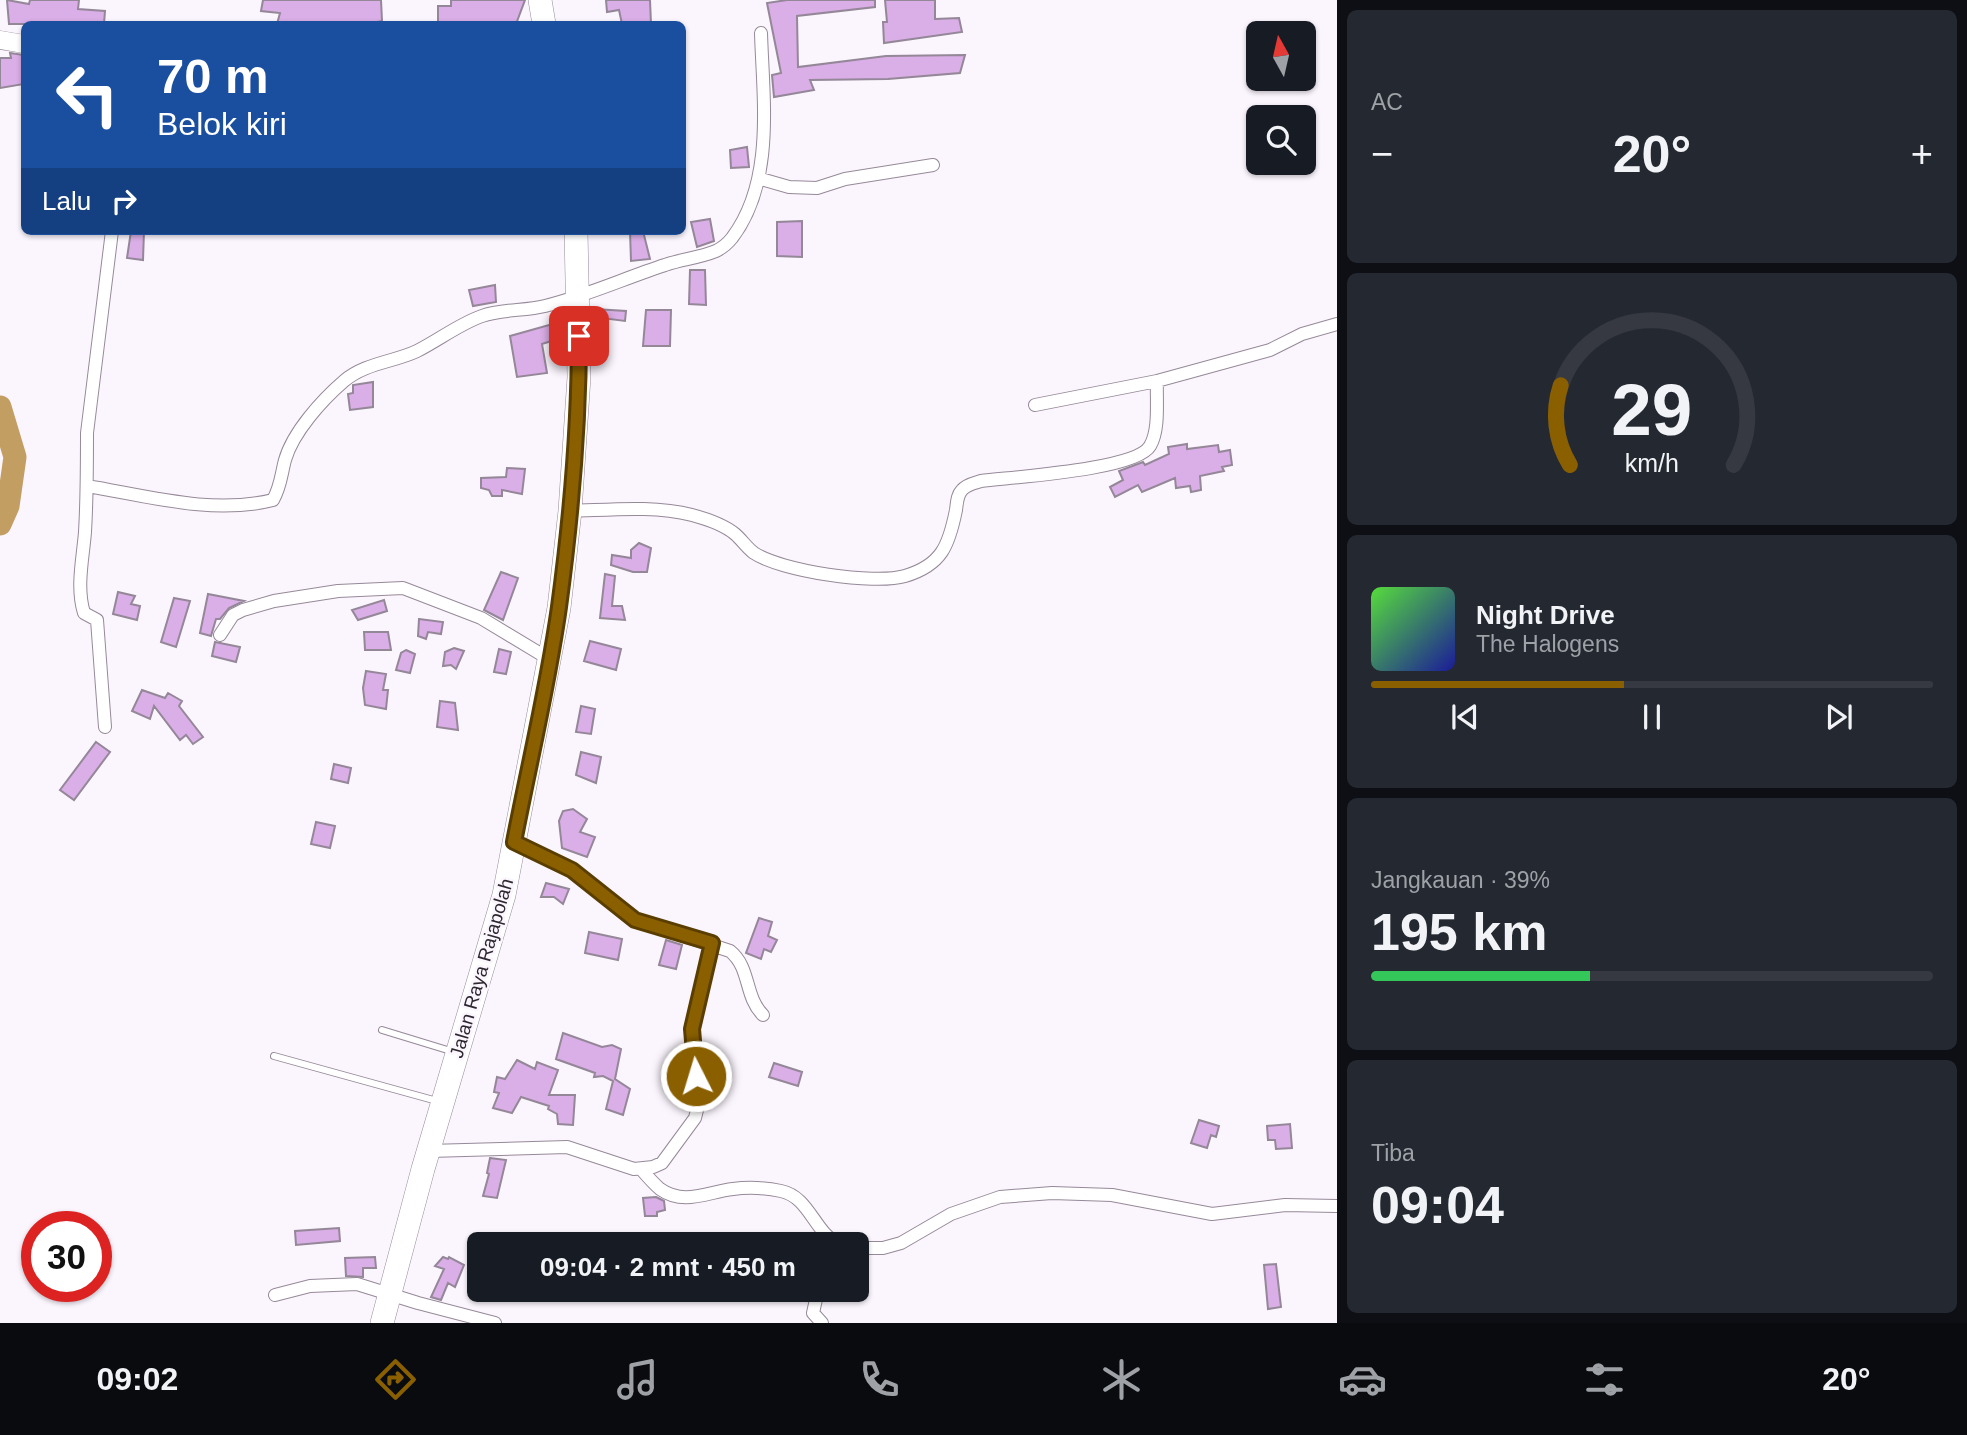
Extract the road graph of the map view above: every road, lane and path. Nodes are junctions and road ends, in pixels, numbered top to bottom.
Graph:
1 (540, 0) edge
2 (544, 21) edge
3 (761, 33) dead end
4 (0, 40) edge
5 (21, 44) edge
6 (933, 165) dead end
7 (761, 179) junction
8 (111, 235) edge
9 (576, 235) edge
10 (579, 295) junction
11 (1337, 324) edge
12 (1157, 381) junction
13 (1035, 405) dead end
14 (87, 486) junction
15 (569, 511) junction
16 (220, 635) dead end
17 (549, 659) junction
18 (104, 727) dead end
19 (514, 842) junction
20 (712, 943) junction
21 (764, 1015) dead end
22 (382, 1030) dead end
23 (458, 1052) junction
24 (274, 1056) dead end
25 (443, 1103) junction
26 (429, 1151) junction
27 (641, 1169) junction
28 (1337, 1206) edge
29 (824, 1232) edge
30 (869, 1248) edge
31 (275, 1295) dead end
32 (389, 1295) junction
33 (816, 1302) edge
34 (382, 1323) edge
35 (495, 1323) edge
36 (822, 1323) edge

1 - 2 highway
3 - 7 street
4 - 5 main road
6 - 7 street
7 - 10 street
8 - 14 street
9 - 10 highway, Jalan Raya Rajapolah
10 - 14 street
10 - 15 highway, Jalan Raya Rajapolah
11 - 12 street
12 - 13 street
12 - 15 street
14 - 18 street
15 - 17 highway, Jalan Raya Rajapolah
16 - 17 street
17 - 19 highway, Jalan Raya Rajapolah
19 - 20 street
19 - 23 highway, Jalan Raya Rajapolah
20 - 21 street
20 - 27 street
22 - 23 lane
23 - 25 highway, Jalan Raya Rajapolah
24 - 25 lane
25 - 26 highway, Jalan Raya Rajapolah
26 - 27 street
26 - 32 highway, Jalan Raya Rajapolah
27 - 29 street
28 - 30 street
31 - 32 street
32 - 34 highway, Jalan Raya Rajapolah
32 - 35 street
33 - 36 street

